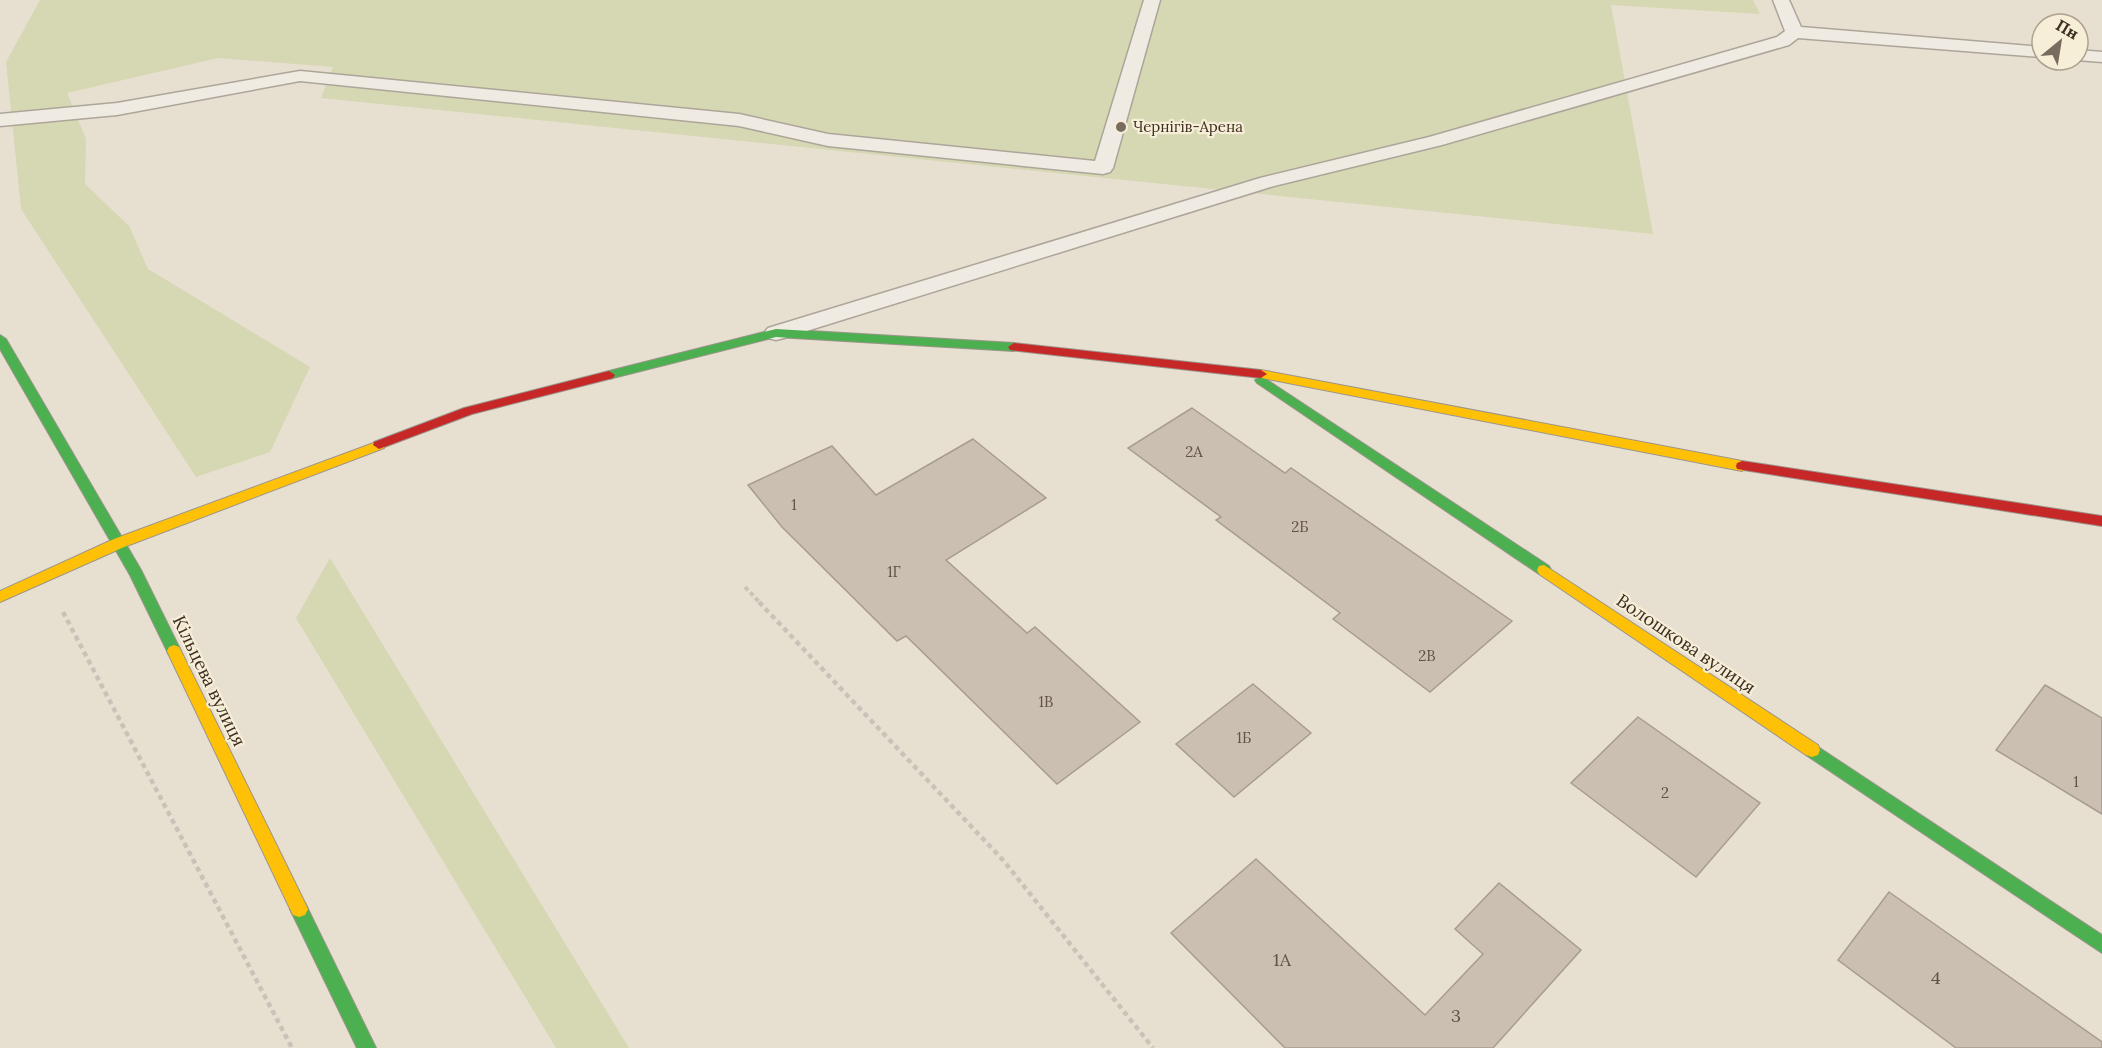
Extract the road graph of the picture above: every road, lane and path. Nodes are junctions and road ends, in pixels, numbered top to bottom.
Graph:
1 (1152, 0) edge
2 (1781, 0) edge
3 (1794, 32) junction
4 (2030, 51) edge
5 (0, 120) edge
6 (776, 333) junction
7 (0, 339) edge
8 (1250, 372) junction
9 (2102, 520) edge
10 (119, 543) junction
11 (45, 577) junction
12 (746, 587) dead end
13 (0, 597) edge
14 (2102, 945) edge
15 (292, 1048) edge
16 (367, 1048) edge
17 (1153, 1048) edge

1 - 5 lane
2 - 3 lane
3 - 4 lane
3 - 6 lane
6 - 8 street
6 - 10 street
7 - 10 street, Кільцева вулиця
8 - 9 street
8 - 14 street, Волошкова вулиця
10 - 11 street
10 - 16 street, Кільцева вулиця
11 - 13 street
11 - 15 path
12 - 17 path

